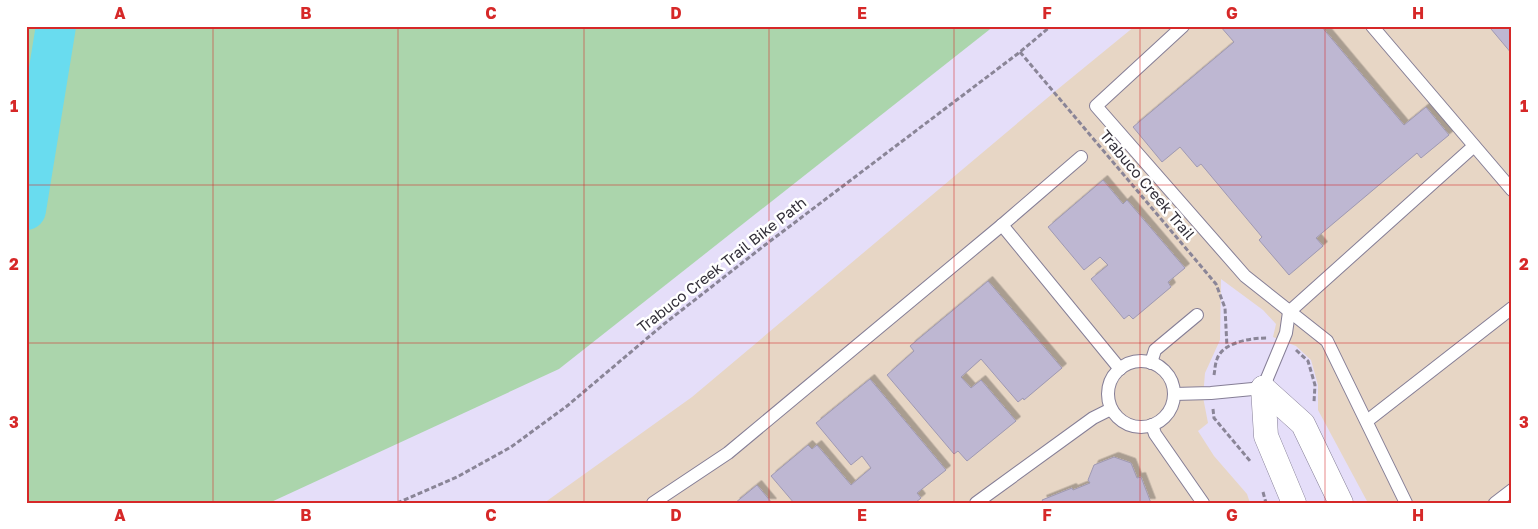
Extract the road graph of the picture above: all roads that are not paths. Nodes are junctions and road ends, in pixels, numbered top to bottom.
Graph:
1 (1183, 26) edge
2 (1372, 26) edge
3 (1474, 146) junction
4 (1081, 157) dead end
5 (1512, 190) edge
6 (1002, 225) junction
7 (1512, 308) edge
8 (1289, 312) junction
9 (1197, 315) dead end
10 (1151, 363) junction
11 (1120, 369) junction
12 (1263, 388) junction
13 (1174, 394) junction
14 (1111, 409) junction
15 (1367, 421) junction
16 (1152, 425) junction
17 (1512, 490) edge
18 (653, 503) edge
19 (976, 503) edge
20 (1204, 503) edge
21 (1294, 503) edge
22 (1341, 503) edge
23 (1406, 503) edge
24 (1495, 503) edge

1 - 8 lane
2 - 3 lane
3 - 5 lane
3 - 8 lane
4 - 6 lane
6 - 11 lane
6 - 18 lane
7 - 15 lane
8 - 12 lane
8 - 15 lane
9 - 10 lane
10 - 11 lane
10 - 13 lane
11 - 14 lane
12 - 13 lane
12 - 21 street
12 - 22 street
13 - 16 lane
14 - 16 lane
14 - 19 lane
15 - 23 lane
16 - 20 lane
17 - 24 lane

